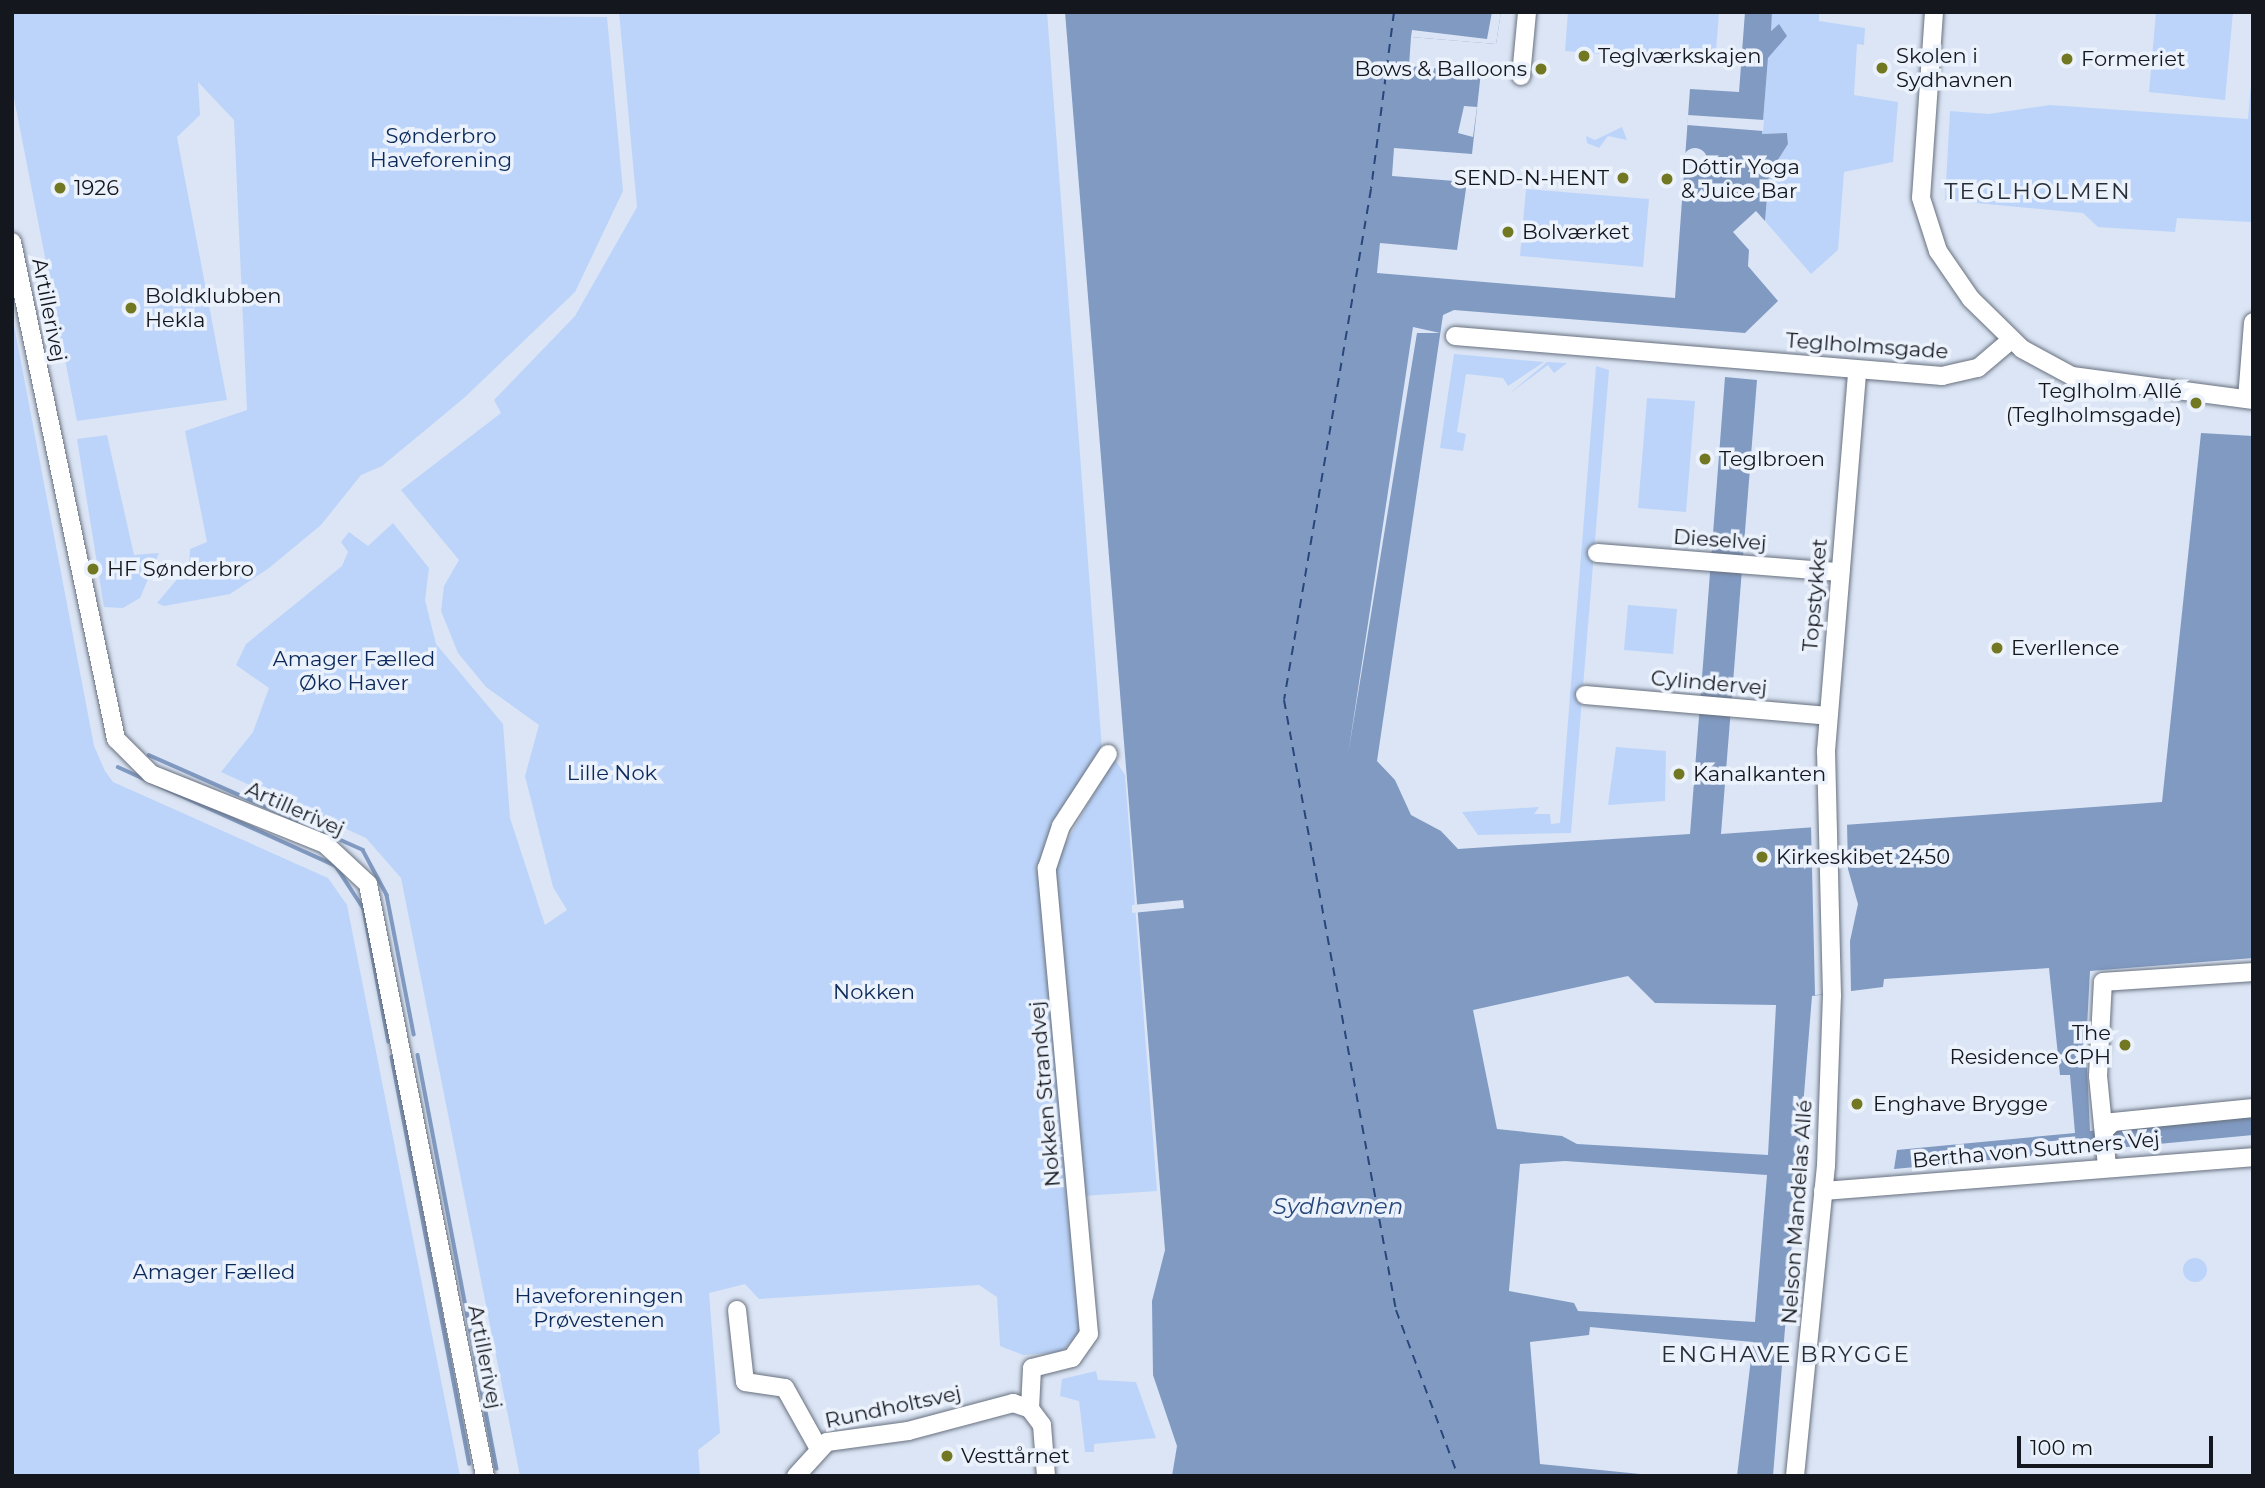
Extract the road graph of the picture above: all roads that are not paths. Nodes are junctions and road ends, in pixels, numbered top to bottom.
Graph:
1 (1527, 12) edge
2 (1934, 12) edge
3 (1521, 76) dead end
4 (12, 242) edge
5 (2253, 322) edge
6 (1455, 336) dead end
7 (2011, 340) junction
8 (1857, 370) junction
9 (2250, 400) edge
10 (1597, 553) dead end
11 (1840, 572) junction
12 (1585, 695) dead end
13 (1828, 716) junction
14 (1108, 754) dead end
15 (1827, 824) joint
16 (2253, 972) edge
17 (2253, 1108) edge
18 (2105, 1130) junction
19 (2253, 1157) edge
20 (2107, 1159) junction
21 (1823, 1191) junction
22 (737, 1310) dead end
23 (1030, 1409) junction
24 (818, 1447) junction
25 (485, 1476) edge
26 (796, 1476) edge
27 (1046, 1476) edge
28 (1795, 1476) edge

1 - 3 street
2 - 7 street
4 - 25 street, Artillerivej
5 - 9 street
6 - 8 street, Teglholmsgade
7 - 8 street, Teglholmsgade
7 - 9 street
8 - 11 street, Topstykket
10 - 11 street, Dieselvej
11 - 13 street, Topstykket
12 - 13 street, Cylindervej
13 - 15 street, Topstykket
14 - 23 street, Nokken Strandvej
15 - 21 street, Nelson Mandelas Allé
16 - 18 street
17 - 18 street
18 - 20 street
19 - 20 street, Bertha von Suttners Vej
20 - 21 street, Bertha von Suttners Vej
21 - 28 street, Nelson Mandelas Allé
22 - 24 street, Rundholtsvej
23 - 24 street, Rundholtsvej
23 - 27 street
24 - 26 street, Rundholtsvej

